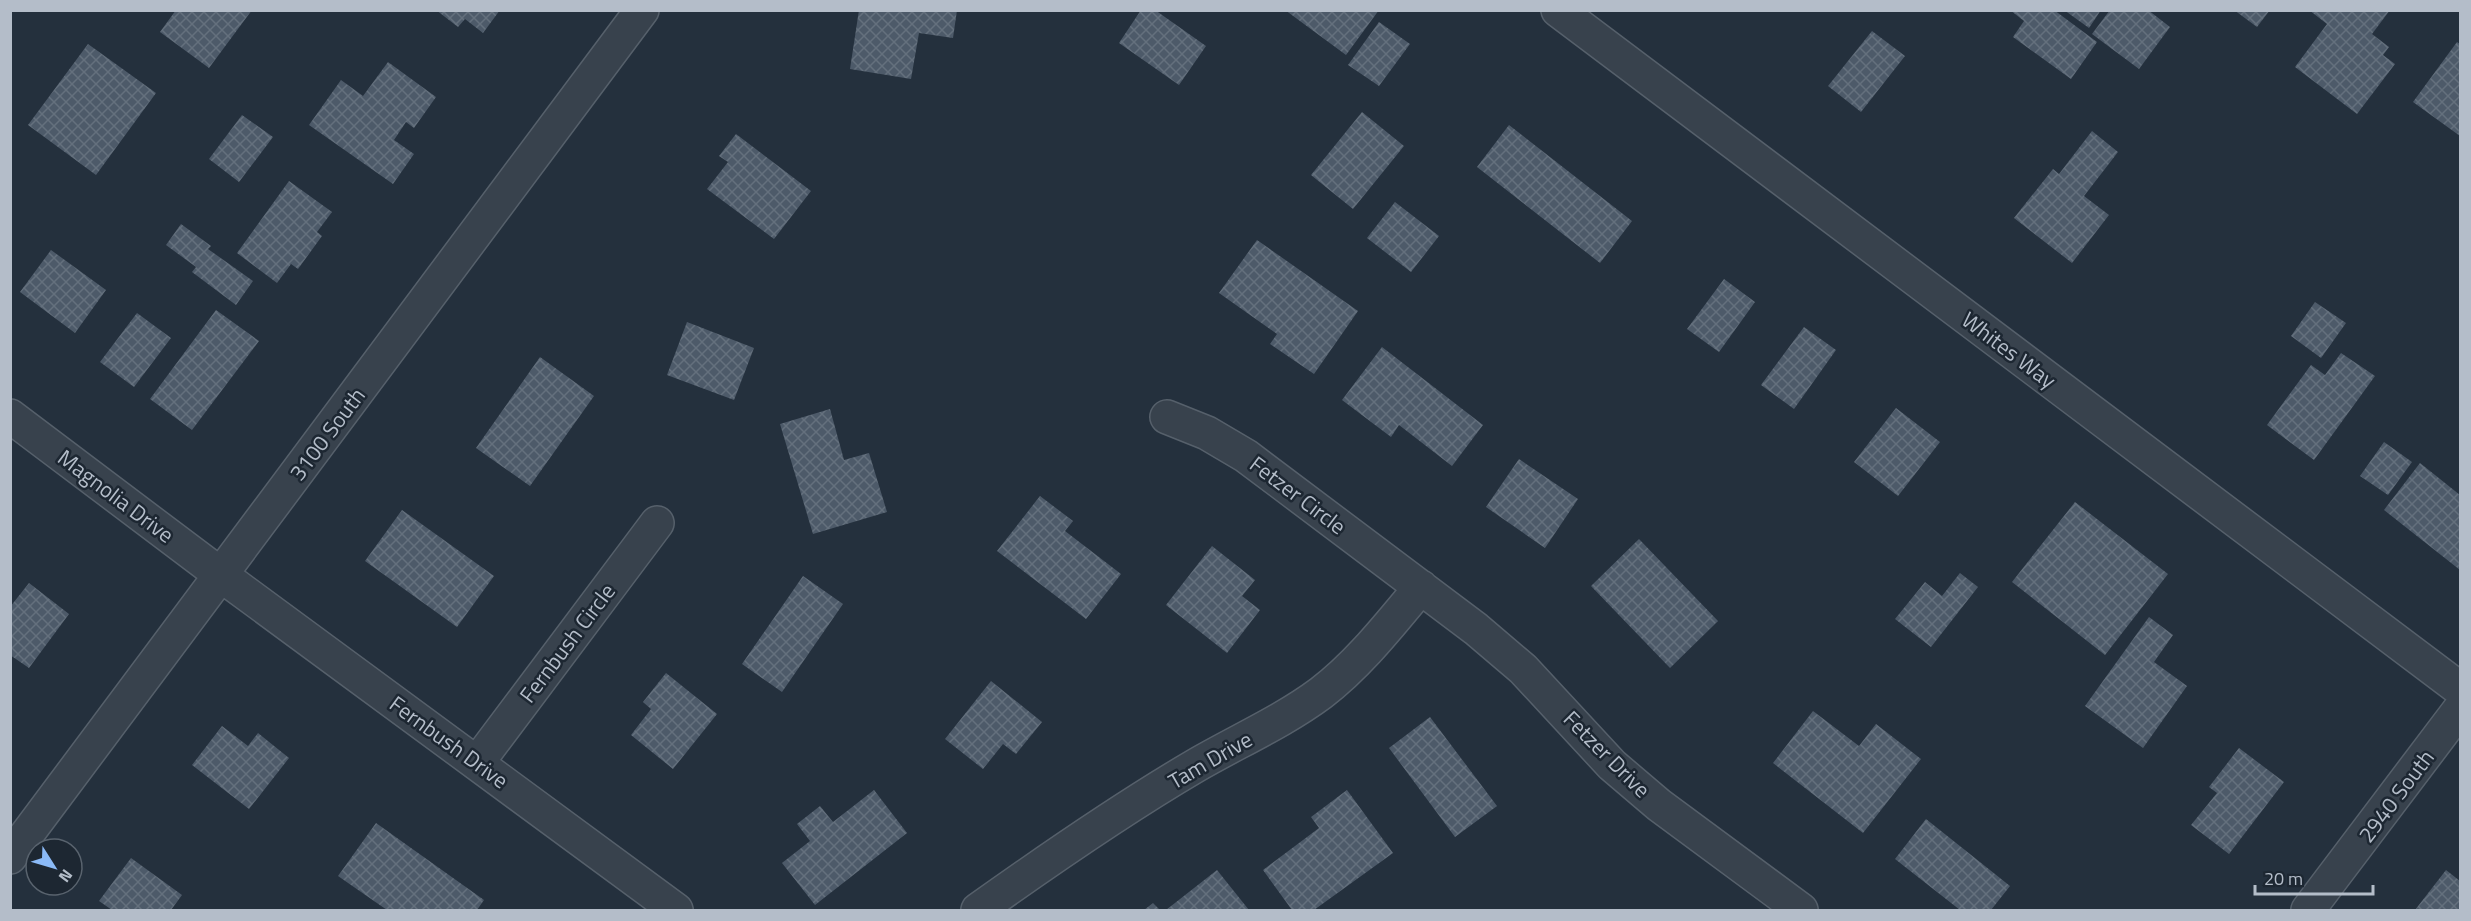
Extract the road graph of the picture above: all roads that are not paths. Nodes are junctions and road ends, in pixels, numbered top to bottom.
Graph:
1 (642, 10) edge
2 (1557, 10) edge
3 (10, 416) edge
4 (1167, 417) dead end
5 (657, 523) dead end
6 (221, 575) junction
7 (1421, 587) junction
8 (2460, 690) edge
9 (2460, 709) edge
10 (477, 763) junction
11 (10, 857) edge
12 (676, 910) edge
13 (978, 910) edge
14 (1801, 910) edge
15 (2308, 910) edge

1 - 6 street, 3100 South
2 - 8 street, Whites Way
3 - 6 street, Magnolia Drive
4 - 7 street, Fetzer Circle
5 - 10 street, Fernbush Circle
6 - 10 street, Fernbush Drive
6 - 11 street, 3100 South
7 - 13 street, Tam Drive
7 - 14 street, Fetzer Drive
9 - 15 street, 2940 South
10 - 12 street, Fernbush Drive

